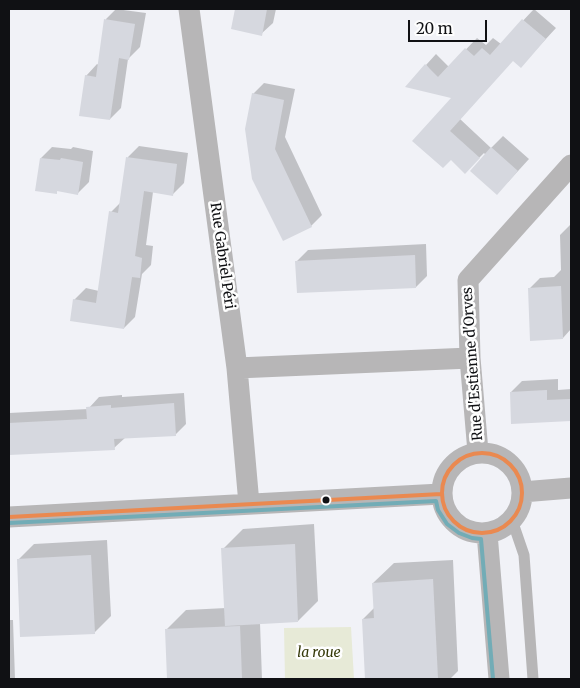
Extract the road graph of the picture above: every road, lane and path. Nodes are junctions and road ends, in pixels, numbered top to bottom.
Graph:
1 (189, 9) edge
2 (571, 165) edge
3 (470, 358) junction
4 (237, 368) junction
5 (478, 452) junction
6 (571, 488) edge
7 (522, 492) junction
8 (441, 494) junction
9 (249, 504) junction
10 (9, 517) edge
11 (512, 520) junction
12 (487, 533) junction
13 (498, 679) edge
14 (533, 679) edge

1 - 4 street, Rue Gabriel Péri
2 - 3 street, Rue d'Estienne d'Orves
3 - 4 street
3 - 5 street, Rue d'Estienne d'Orves
4 - 9 street, Rue Gabriel Péri
5 - 7 street
5 - 8 street
6 - 7 street
7 - 11 street
8 - 9 street
8 - 12 street
9 - 10 street
11 - 12 street
11 - 14 lane
12 - 13 street

